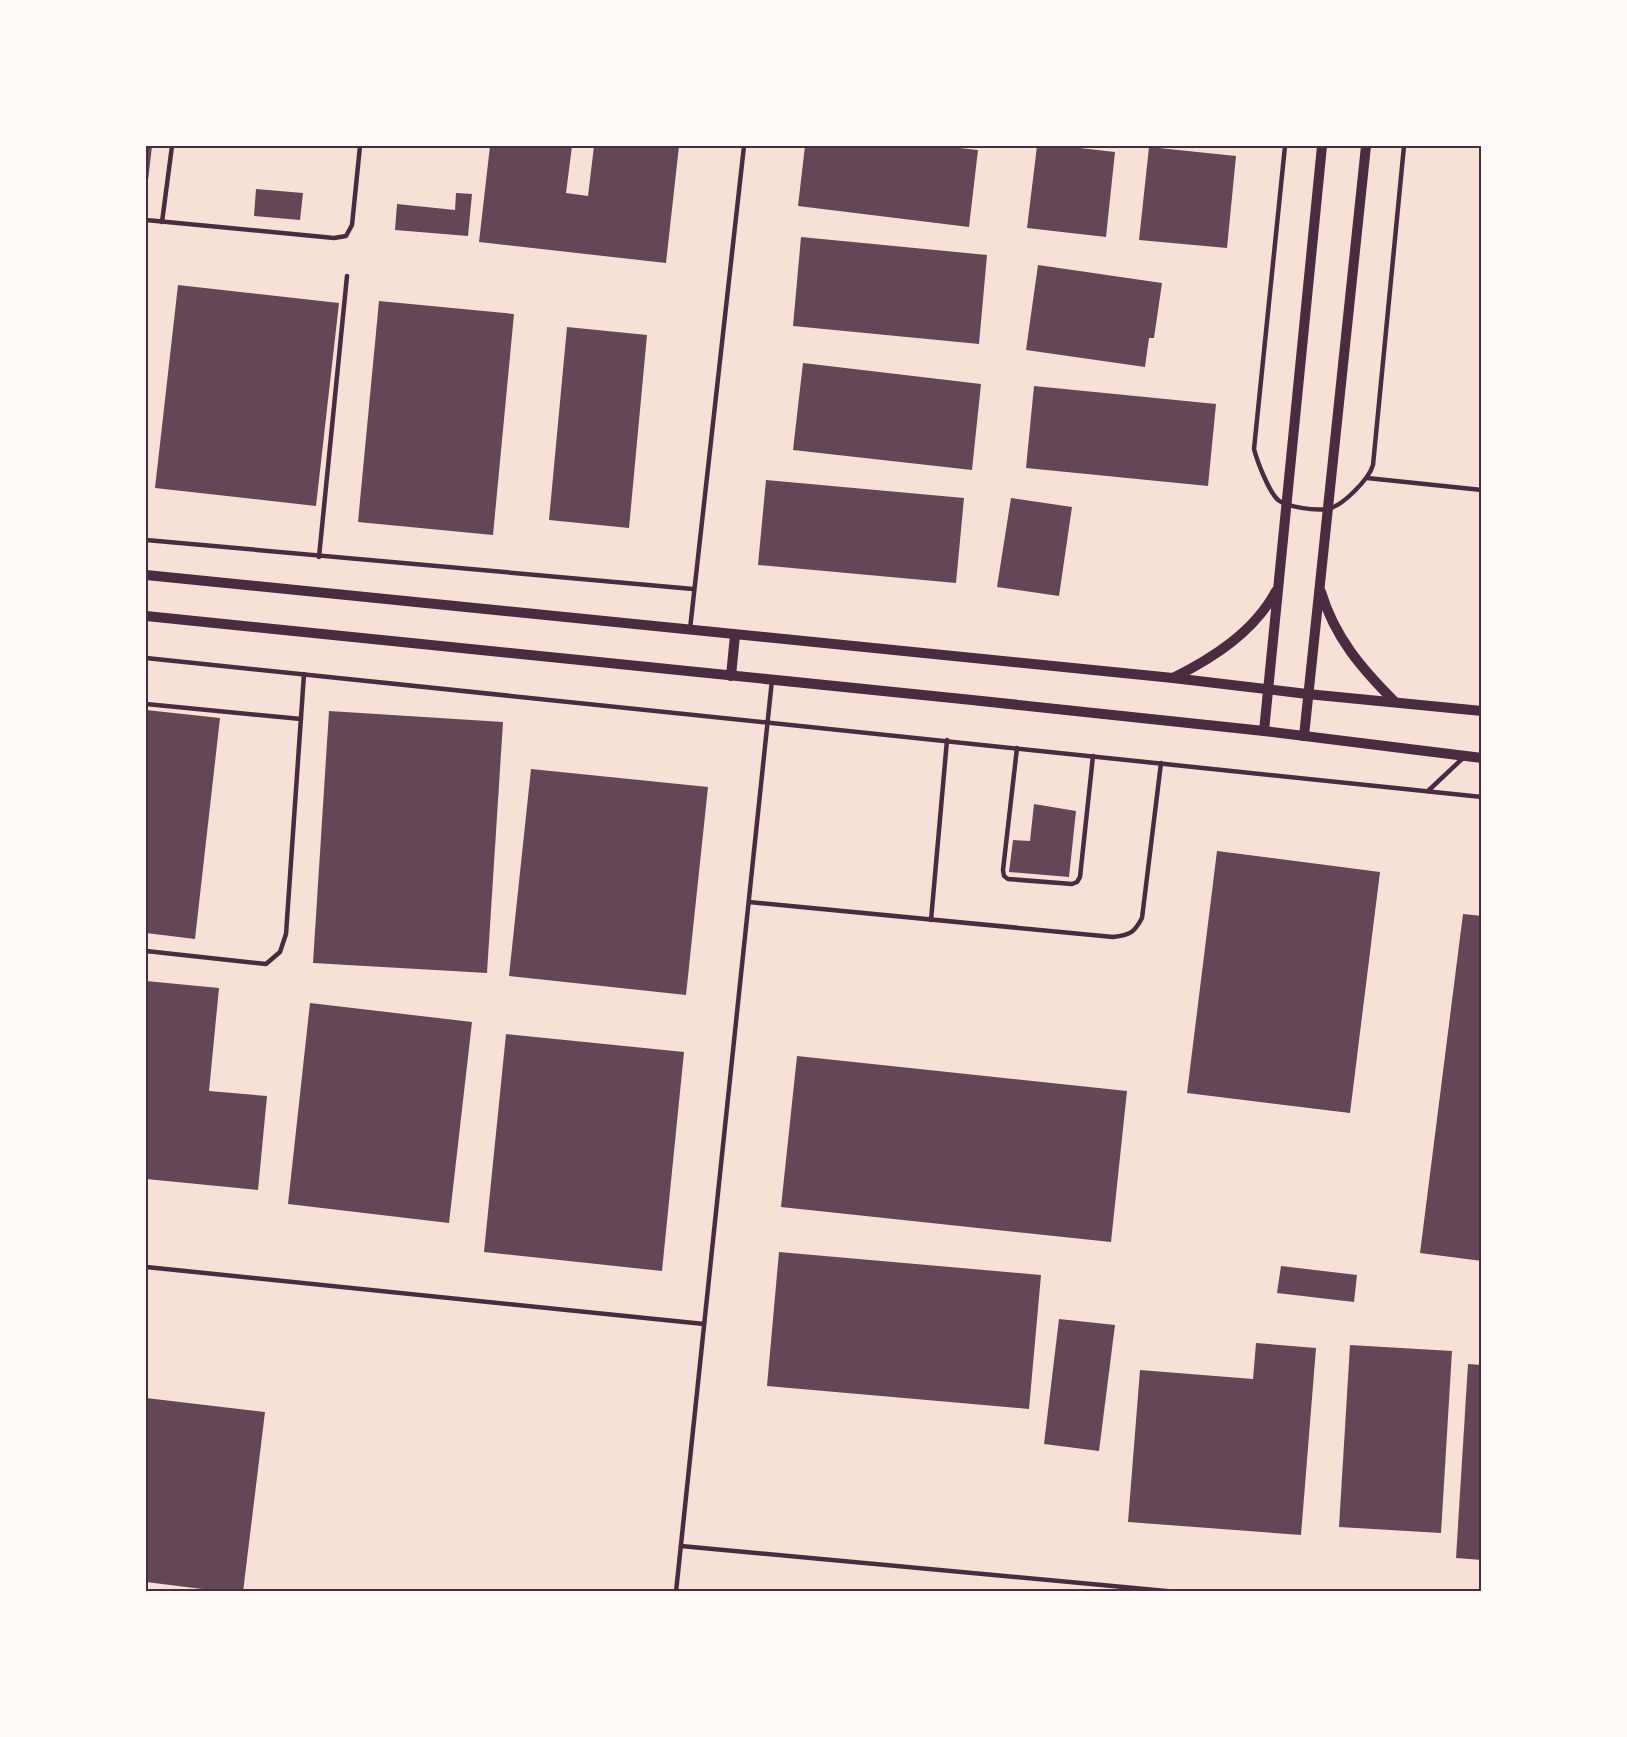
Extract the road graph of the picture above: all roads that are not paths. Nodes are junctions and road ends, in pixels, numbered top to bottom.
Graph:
1 (172, 146) edge
2 (360, 146) edge
3 (744, 146) edge
4 (1285, 146) edge
5 (1322, 146) edge
6 (1366, 146) edge
7 (1404, 146) edge
8 (146, 220) edge
9 (162, 222) junction
10 (347, 276) dead end
11 (1367, 478) junction
12 (1482, 490) edge
13 (1286, 506) junction
14 (1329, 509) junction
15 (146, 540) edge
16 (319, 557) junction
17 (146, 575) edge
18 (1279, 584) junction
19 (693, 589) junction
20 (1320, 589) junction
21 (146, 616) edge
22 (690, 631) junction
23 (735, 635) junction
24 (146, 658) edge
25 (304, 674) junction
26 (731, 675) junction
27 (1173, 678) junction
28 (772, 680) junction
29 (1268, 689) junction
30 (1307, 694) junction
31 (1395, 702) junction
32 (146, 704) edge
33 (1482, 711) edge
34 (301, 719) junction
35 (768, 722) junction
36 (1264, 731) junction
37 (1304, 736) junction
38 (947, 740) junction
39 (1017, 748) junction
40 (1093, 756) junction
41 (1465, 756) junction
42 (1482, 758) edge
43 (1161, 763) junction
44 (1428, 791) junction
45 (1482, 796) edge
46 (749, 902) junction
47 (931, 920) junction
48 (146, 951) edge
49 (146, 1267) edge
50 (704, 1324) junction
51 (681, 1546) junction
52 (676, 1592) edge
53 (1177, 1592) edge

1 - 9 lane
2 - 9 lane
3 - 19 lane
4 - 13 lane
5 - 13 street
6 - 14 street
7 - 11 lane
8 - 9 lane
10 - 16 lane
11 - 12 lane
11 - 14 lane
13 - 14 lane
13 - 18 street
14 - 20 street
15 - 16 lane
16 - 19 lane
17 - 22 street
18 - 27 street
18 - 29 street
19 - 22 lane
20 - 30 street
20 - 31 street
21 - 26 street
22 - 23 street
23 - 26 street
23 - 27 street
24 - 25 lane
25 - 34 lane
25 - 35 lane
26 - 28 street
27 - 29 street
28 - 35 lane
28 - 36 street
29 - 30 street
29 - 36 street
30 - 31 street
30 - 37 street
31 - 33 street
32 - 34 lane
34 - 48 lane
35 - 38 lane
35 - 46 lane
36 - 37 street
37 - 41 street
38 - 39 lane
38 - 47 lane
39 - 40 lane
39 - 40 lane
40 - 43 lane
41 - 42 street
41 - 44 lane
43 - 44 lane
43 - 47 lane
44 - 45 lane
46 - 47 lane
46 - 50 lane
49 - 50 lane
50 - 51 lane
51 - 52 lane
51 - 53 lane

